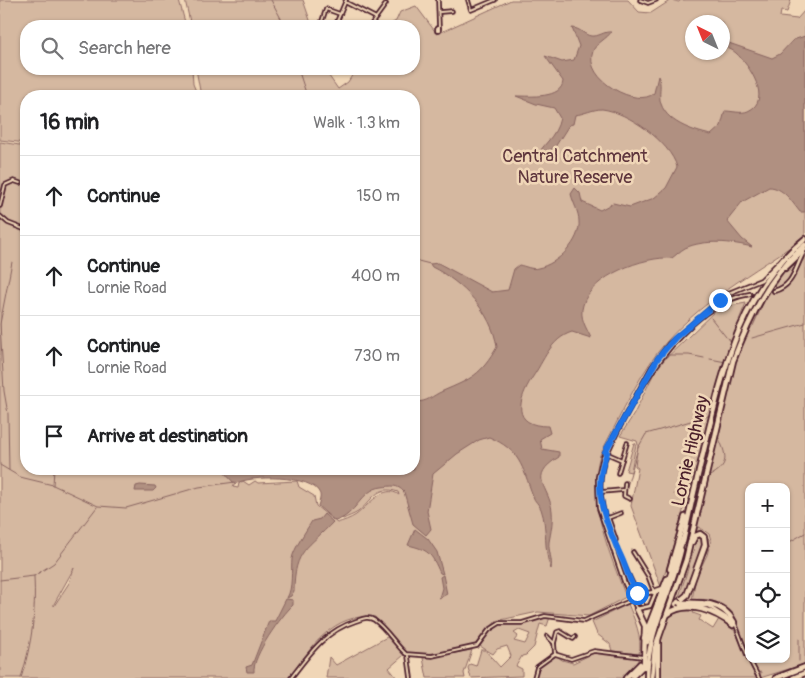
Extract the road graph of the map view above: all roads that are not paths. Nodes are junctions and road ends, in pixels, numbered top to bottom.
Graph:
1 (438, 0) edge
2 (468, 0) edge
3 (493, 0) edge
4 (640, 0) edge
5 (656, 0) edge
6 (346, 1) edge
7 (386, 4) dead end
8 (452, 11) dead end
9 (439, 12) junction
10 (340, 14) junction
11 (376, 18) joint
12 (322, 20) edge
13 (337, 20) edge
14 (439, 28) dead end
15 (20, 182) dead end
16 (0, 206) edge
17 (0, 216) edge
18 (20, 228) edge
19 (805, 239) edge
20 (805, 245) edge
21 (805, 250) edge
22 (783, 259) junction
23 (781, 271) junction
24 (774, 291) tunnel mouth
25 (750, 294) tunnel mouth
26 (642, 386) junction
27 (627, 443) dead end
28 (606, 453) junction
29 (622, 460) junction
30 (618, 473) dead end
31 (626, 483) dead end
32 (624, 490) junction
33 (598, 492) junction
34 (630, 499) dead end
35 (692, 501) junction
36 (606, 502) dead end
37 (600, 503) junction
38 (620, 512) dead end
39 (602, 513) junction
40 (607, 518) junction
41 (683, 539) junction
42 (613, 541) junction
43 (688, 550) junction
44 (633, 552) dead end
45 (620, 556) junction
46 (619, 562) junction
47 (674, 593) junction
48 (655, 594) junction
49 (632, 599) junction
50 (677, 605) junction
51 (637, 608) junction
52 (666, 616) junction
53 (734, 623) junction
54 (547, 636) dead end
55 (569, 637) dead end
56 (658, 639) junction
57 (645, 640) junction
58 (554, 643) junction
59 (555, 654) junction
60 (408, 656) junction
61 (644, 657) junction
62 (642, 664) junction
63 (805, 667) edge
64 (805, 673) edge
65 (291, 678) edge
66 (411, 678) edge
67 (534, 678) edge
68 (626, 678) edge
69 (630, 678) edge
70 (646, 678) edge
71 (652, 678) edge
72 (658, 678) edge
73 (759, 678) edge
74 (776, 678) edge
75 (793, 678) edge

1 - 9 street
2 - 3 street
4 - 5 street
6 - 10 street
6 - 11 street
7 - 11 street
8 - 9 street
9 - 14 street
10 - 12 street
10 - 13 street
15 - 16 street
17 - 18 street
19 - 22 highway, Lornie Highway
20 - 23 highway, Lornie Highway
21 - 23 main road
21 - 24 street
22 - 26 street
22 - 35 highway, Lornie Highway
23 - 43 highway, Lornie Highway
25 - 26 street
26 - 28 street
27 - 29 street
28 - 29 street
28 - 33 street
29 - 30 street
31 - 32 street
32 - 33 street
32 - 34 street
33 - 37 street
35 - 41 highway, Lornie Highway
35 - 48 highway
36 - 37 street
37 - 39 street
38 - 40 street
39 - 40 street
39 - 42 street
40 - 42 street
41 - 57 highway
41 - 70 highway, Lornie Highway
42 - 45 street
42 - 46 street
43 - 47 highway, Lornie Highway
43 - 50 highway
44 - 48 street
45 - 46 street
45 - 48 street
46 - 49 street
47 - 50 highway
47 - 52 highway, Lornie Highway
48 - 51 street
48 - 57 highway
49 - 51 street
49 - 60 street
50 - 53 highway
51 - 57 highway
52 - 53 highway
52 - 56 highway, Lornie Highway
53 - 73 street
54 - 58 street
55 - 58 street
56 - 71 highway
56 - 72 highway
57 - 61 highway
58 - 59 street
59 - 61 street
59 - 67 street
60 - 65 street
60 - 66 street
61 - 62 highway
62 - 68 highway
62 - 69 highway
62 - 70 highway
63 - 74 highway
64 - 75 highway

